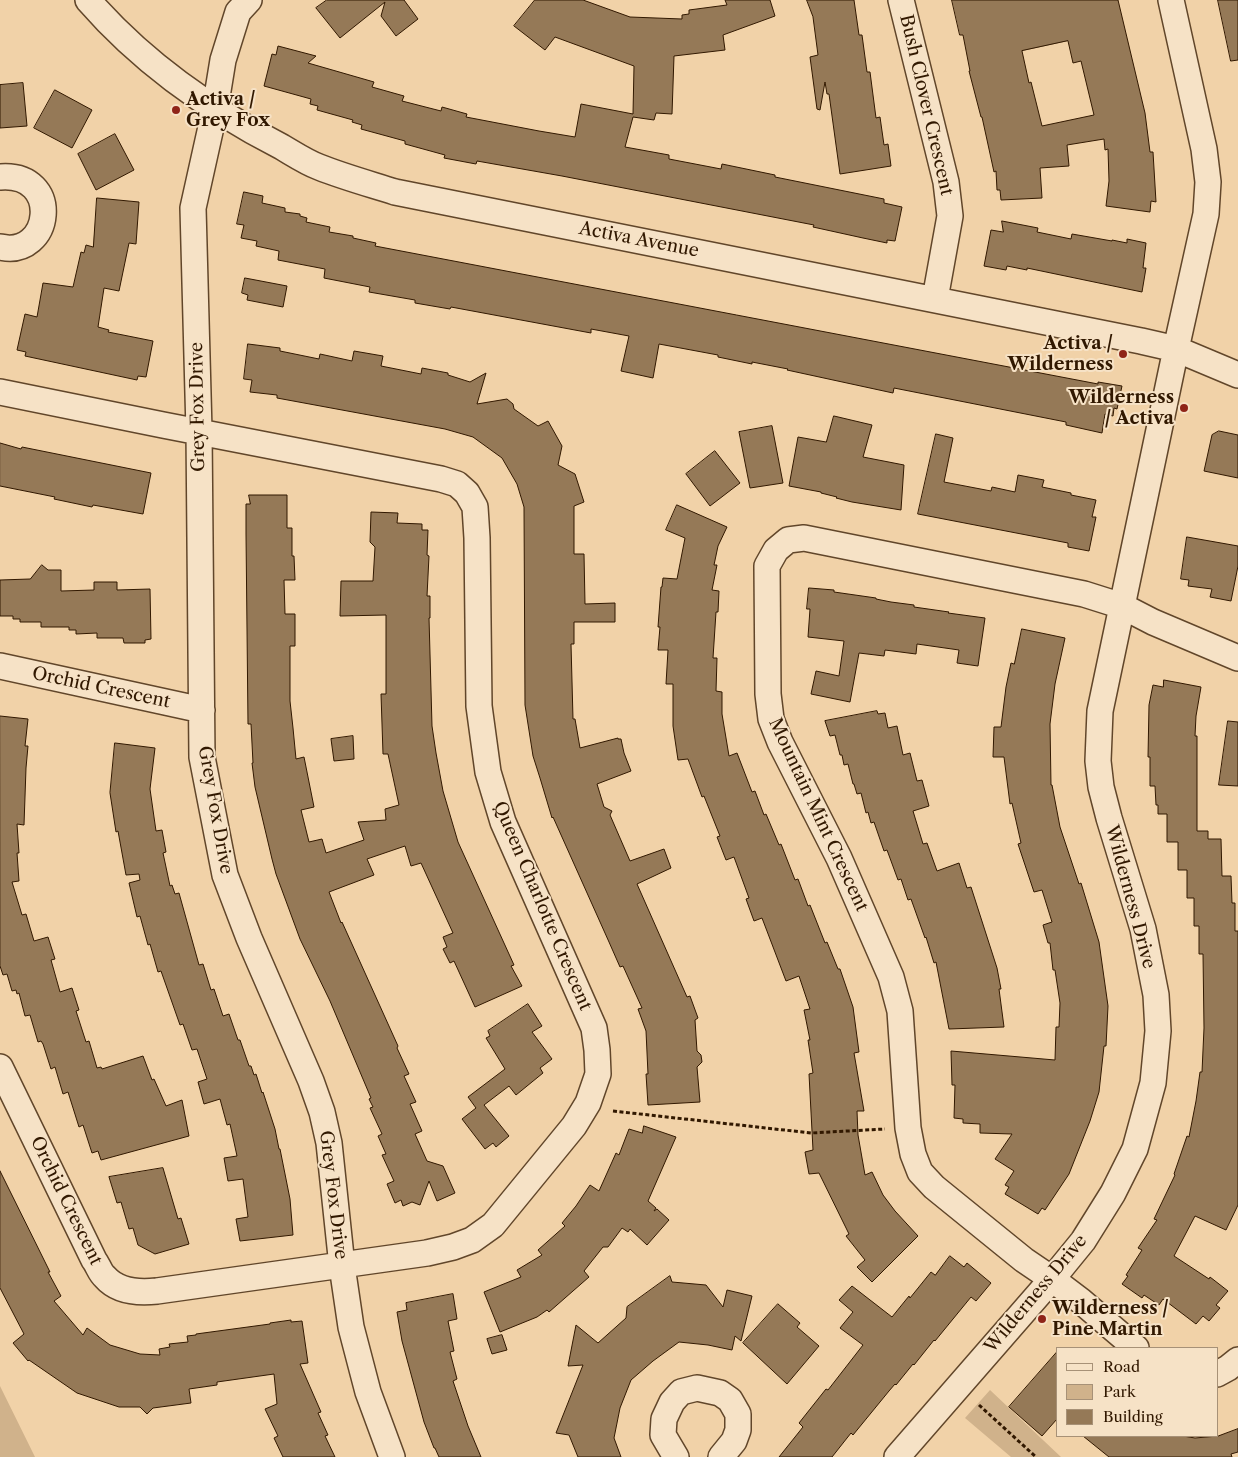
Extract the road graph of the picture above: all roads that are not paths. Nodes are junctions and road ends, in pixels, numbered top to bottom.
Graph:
1 (88, 0) edge
2 (249, 0) edge
3 (901, 0) edge
4 (1171, 0) edge
5 (215, 109) junction
6 (0, 178) edge
7 (0, 247) edge
8 (935, 300) junction
9 (1176, 349) junction
10 (1238, 375) edge
11 (0, 392) edge
12 (199, 431) junction
13 (1122, 606) junction
14 (1238, 658) edge
15 (0, 666) edge
16 (202, 710) junction
17 (0, 1067) edge
18 (342, 1266) junction
19 (1052, 1279) junction
20 (1135, 1347) edge
21 (1238, 1360) edge
22 (1218, 1373) edge
23 (392, 1457) edge
24 (676, 1457) edge
25 (721, 1457) edge
26 (897, 1457) edge

1 - 5 street, Activa Avenue
2 - 5 street, Grey Fox Drive
3 - 8 street, Bush Clover Crescent
4 - 9 street
5 - 8 street, Activa Avenue
5 - 12 street, Grey Fox Drive
6 - 7 street
8 - 9 street, Activa Avenue
9 - 10 street, Activa Avenue
9 - 13 street, Wilderness Drive
11 - 12 street, Queen Charlotte Crescent
12 - 16 street, Grey Fox Drive
12 - 18 street, Queen Charlotte Crescent
13 - 14 street, Mountain Mint Crescent
13 - 19 street, Wilderness Drive
13 - 19 street, Mountain Mint Crescent
15 - 16 street, Orchid Crescent
16 - 18 street, Grey Fox Drive
17 - 18 street, Orchid Crescent
18 - 23 street, Grey Fox Drive
19 - 20 street, Mountain Mint Crescent
19 - 26 street, Wilderness Drive
21 - 22 street
24 - 25 street

